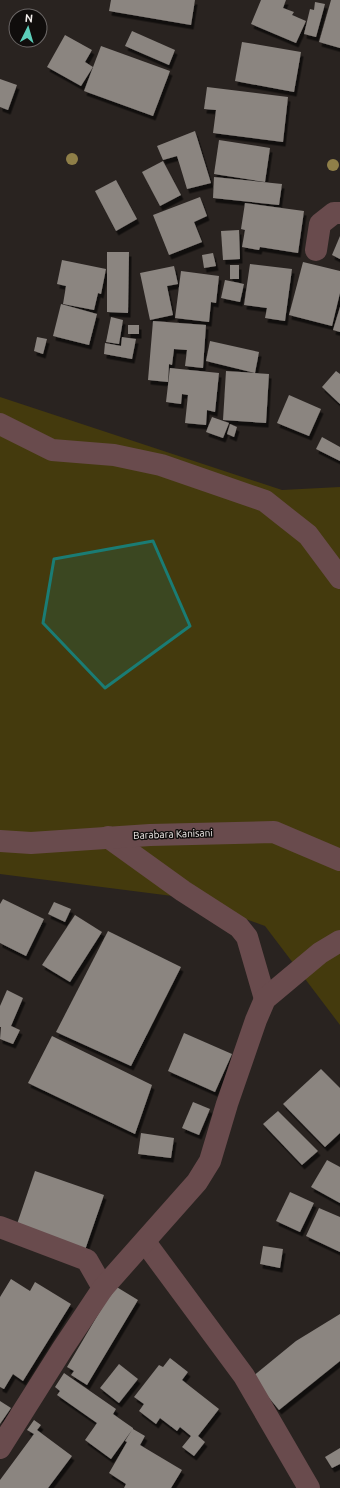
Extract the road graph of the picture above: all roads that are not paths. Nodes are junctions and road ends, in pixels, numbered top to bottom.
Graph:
1 (340, 213) edge
2 (316, 250) dead end
3 (0, 424) edge
4 (340, 578) edge
5 (108, 837) junction
6 (0, 841) edge
7 (340, 860) edge
8 (340, 941) edge
9 (266, 999) junction
10 (0, 1226) edge
11 (145, 1242) junction
12 (103, 1288) junction
13 (0, 1448) edge
14 (309, 1488) edge

1 - 2 street
3 - 4 street
5 - 6 street, Barabara Kanisani
5 - 7 street, Barabara Kanisani
5 - 9 street
8 - 9 street
9 - 11 street
10 - 12 street
11 - 12 street
11 - 14 street
12 - 13 street

